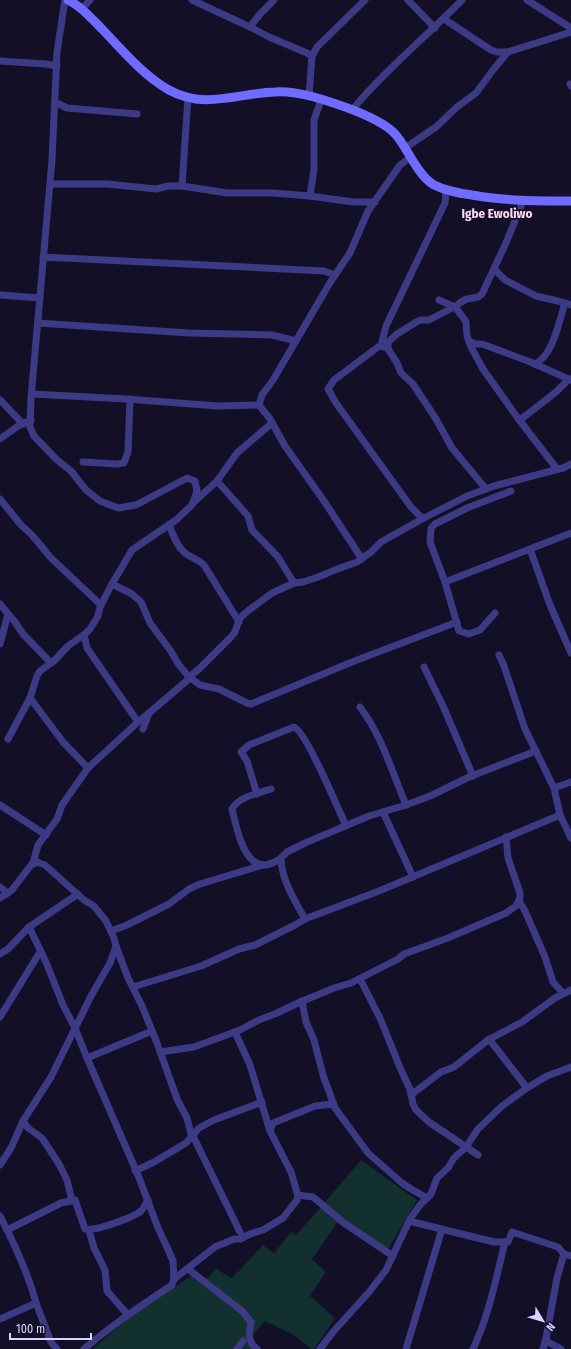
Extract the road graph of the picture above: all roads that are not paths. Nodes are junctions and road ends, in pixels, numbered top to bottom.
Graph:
1 (66, 0) edge
2 (90, 0) edge
3 (192, 0) edge
4 (274, 0) edge
5 (364, 0) edge
6 (408, 0) edge
7 (462, 0) edge
8 (527, 0) edge
9 (82, 10) junction
10 (444, 19) junction
11 (250, 27) junction
12 (435, 28) junction
13 (571, 28) edge
14 (571, 32) edge
15 (508, 52) junction
16 (312, 56) junction
17 (0, 61) edge
18 (57, 66) junction
19 (309, 96) junction
20 (188, 97) junction
21 (321, 100) junction
22 (55, 102) junction
23 (352, 110) junction
24 (137, 114) dead end
25 (405, 148) junction
26 (411, 157) junction
27 (50, 184) junction
28 (182, 186) junction
29 (446, 190) junction
30 (310, 196) junction
31 (523, 201) junction
32 (571, 201) edge
33 (375, 202) junction
34 (43, 257) junction
35 (494, 269) junction
36 (335, 275) junction
37 (0, 295) edge
38 (40, 298) junction
39 (439, 300) dead end
40 (568, 304) edge
41 (455, 307) junction
42 (571, 310) edge
43 (560, 320) junction
44 (38, 323) junction
45 (296, 341) junction
46 (472, 345) junction
47 (386, 346) junction
48 (538, 364) junction
49 (570, 380) edge
50 (32, 394) junction
51 (0, 400) edge
52 (130, 400) junction
53 (259, 405) junction
54 (31, 420) junction
55 (520, 420) junction
56 (272, 423) junction
57 (23, 424) junction
58 (0, 439) edge
59 (83, 462) dead end
60 (571, 464) edge
61 (557, 469) junction
62 (218, 481) junction
63 (486, 489) junction
64 (511, 491) dead end
65 (0, 499) edge
66 (193, 503) junction
67 (424, 518) junction
68 (168, 525) junction
69 (571, 534) edge
70 (530, 550) junction
71 (362, 559) junction
72 (446, 582) junction
73 (294, 583) junction
74 (112, 584) junction
75 (0, 604) edge
76 (102, 605) junction
77 (495, 613) dead end
78 (8, 614) junction
79 (239, 619) junction
80 (457, 622) junction
81 (84, 635) junction
82 (0, 644) edge
83 (571, 652) edge
84 (499, 655) dead end
85 (51, 663) junction
86 (424, 667) dead end
87 (190, 677) junction
88 (30, 698) junction
89 (360, 707) dead end
90 (149, 713) junction
91 (138, 722) junction
92 (143, 729) dead end
93 (8, 739) dead end
94 (536, 751) junction
95 (88, 768) junction
96 (473, 776) junction
97 (571, 782) edge
98 (554, 788) junction
99 (271, 789) dead end
100 (258, 794) junction
101 (0, 805) edge
102 (406, 805) junction
103 (383, 812) junction
104 (560, 815) junction
105 (346, 826) junction
106 (46, 835) junction
107 (506, 837) junction
108 (571, 838) edge
109 (281, 858) junction
110 (33, 863) junction
111 (263, 865) junction
112 (413, 877) junction
113 (0, 887) edge
114 (8, 893) junction
115 (78, 894) junction
116 (0, 898) edge
117 (519, 901) junction
118 (305, 919) junction
119 (29, 927) junction
120 (111, 931) junction
121 (116, 946) junction
122 (40, 952) junction
123 (0, 954) edge
124 (360, 979) junction
125 (133, 988) junction
126 (571, 990) edge
127 (563, 993) junction
128 (302, 1001) junction
129 (0, 1017) edge
130 (75, 1028) junction
131 (152, 1031) junction
132 (235, 1032) junction
133 (489, 1039) junction
134 (160, 1052) junction
135 (87, 1058) junction
136 (571, 1067) edge
137 (527, 1088) junction
138 (411, 1095) junction
139 (262, 1102) junction
140 (332, 1104) junction
141 (187, 1118) junction
142 (22, 1121) junction
143 (270, 1125) junction
144 (199, 1128) junction
145 (193, 1137) junction
146 (466, 1147) junction
147 (478, 1155) dead end
148 (0, 1165) edge
149 (135, 1171) junction
150 (298, 1195) junction
151 (428, 1198) junction
152 (72, 1200) junction
153 (148, 1200) junction
154 (141, 1211) junction
155 (152, 1213) junction
156 (0, 1216) edge
157 (409, 1221) junction
158 (442, 1229) junction
159 (7, 1230) junction
160 (89, 1230) junction
161 (240, 1232) junction
162 (250, 1234) junction
163 (236, 1239) junction
164 (505, 1242) junction
165 (568, 1255) edge
166 (393, 1256) junction
167 (188, 1269) junction
168 (172, 1283) junction
169 (36, 1303) junction
170 (128, 1315) junction
171 (0, 1318) edge
172 (546, 1338) junction
173 (243, 1341) dead end
174 (57, 1349) edge
175 (84, 1349) edge
176 (237, 1349) edge
177 (257, 1349) edge
178 (320, 1349) edge
179 (406, 1349) edge
180 (473, 1349) edge
181 (543, 1349) edge
182 (560, 1349) edge

1 - 9 street
1 - 18 street
2 - 9 street
3 - 11 street
4 - 11 street
5 - 16 street
6 - 12 street
7 - 10 street
8 - 13 street
9 - 20 street
10 - 12 street
10 - 15 street
11 - 16 street
12 - 23 street
14 - 15 street
15 - 25 street
16 - 19 street
17 - 18 street
18 - 22 street
19 - 20 street
19 - 21 street
20 - 28 street
21 - 23 street
21 - 30 street
22 - 24 street
22 - 27 street
23 - 25 street
25 - 26 street
26 - 29 street
26 - 33 street
27 - 28 street
27 - 34 street
28 - 30 street
29 - 31 street
29 - 47 street
30 - 33 street
31 - 32 street
31 - 35 street
33 - 36 street
34 - 36 street
34 - 38 street
35 - 40 street
35 - 41 street
36 - 45 street
37 - 38 street
38 - 44 street
39 - 41 street
40 - 43 street
41 - 46 street
41 - 47 street
42 - 43 street
43 - 48 street
44 - 45 street
44 - 50 street
45 - 53 street
46 - 48 street
46 - 55 street
47 - 63 street
47 - 67 street
48 - 49 street
49 - 55 street
50 - 52 street
50 - 54 street
51 - 57 street
52 - 53 street
52 - 59 street
53 - 56 street
54 - 57 street
54 - 66 street
55 - 61 street
56 - 62 street
56 - 71 street
57 - 58 street
60 - 61 street
61 - 63 street
62 - 66 street
62 - 73 street
63 - 67 street
64 - 72 street
65 - 76 street
66 - 68 street
67 - 71 street
68 - 74 street
68 - 79 street
69 - 70 street
70 - 72 street
70 - 83 street
71 - 73 street
72 - 80 street
73 - 79 street
74 - 76 street
74 - 87 street
75 - 78 street
76 - 81 street
77 - 80 street
78 - 82 street
78 - 85 street
79 - 87 street
80 - 87 street
81 - 85 street
81 - 91 street
84 - 94 street
85 - 88 street
86 - 96 street
87 - 90 street
88 - 93 street
88 - 95 street
89 - 102 street
90 - 91 street
90 - 92 street
91 - 95 street
94 - 96 street
94 - 98 street
95 - 106 street
96 - 102 street
97 - 98 street
98 - 104 street
99 - 100 street
100 - 105 street
100 - 111 street
101 - 106 street
102 - 103 street
103 - 105 street
103 - 112 street
104 - 107 street
104 - 108 street
105 - 109 street
106 - 110 street
107 - 112 street
107 - 117 street
109 - 111 street
109 - 118 street
110 - 114 street
110 - 115 street
111 - 120 street
112 - 118 street
113 - 114 street
114 - 116 street
115 - 119 street
115 - 120 street
117 - 124 street
117 - 127 street
118 - 125 street
119 - 122 street
119 - 123 street
120 - 121 street
121 - 125 street
121 - 130 street
122 - 129 street
122 - 130 street
124 - 128 street
124 - 138 street
125 - 131 street
126 - 127 street
127 - 133 street
128 - 132 street
128 - 140 street
130 - 135 street
130 - 142 street
131 - 134 street
131 - 135 street
132 - 134 street
132 - 139 street
133 - 137 street
133 - 138 street
134 - 141 street
135 - 149 street
136 - 137 street
137 - 146 street
138 - 146 street
139 - 143 street
139 - 144 street
140 - 143 street
140 - 151 street
141 - 144 street
141 - 145 street
142 - 148 street
142 - 152 street
143 - 150 street
144 - 145 street
145 - 149 street
145 - 161 street
146 - 147 street
146 - 151 street
149 - 153 street
150 - 162 street
150 - 166 street
151 - 157 street
152 - 159 street
152 - 160 street
153 - 154 street
153 - 155 street
154 - 155 street
154 - 160 street
155 - 168 street
156 - 159 street
157 - 158 street
157 - 166 street
158 - 164 street
158 - 179 street
159 - 169 street
160 - 170 street
161 - 162 street
161 - 163 street
162 - 163 street
163 - 167 street
164 - 165 street
164 - 180 street
165 - 172 street
166 - 178 street
167 - 168 street
167 - 177 street
168 - 170 street
169 - 171 street
169 - 174 street
170 - 175 street
172 - 181 street
172 - 182 street
173 - 176 street

